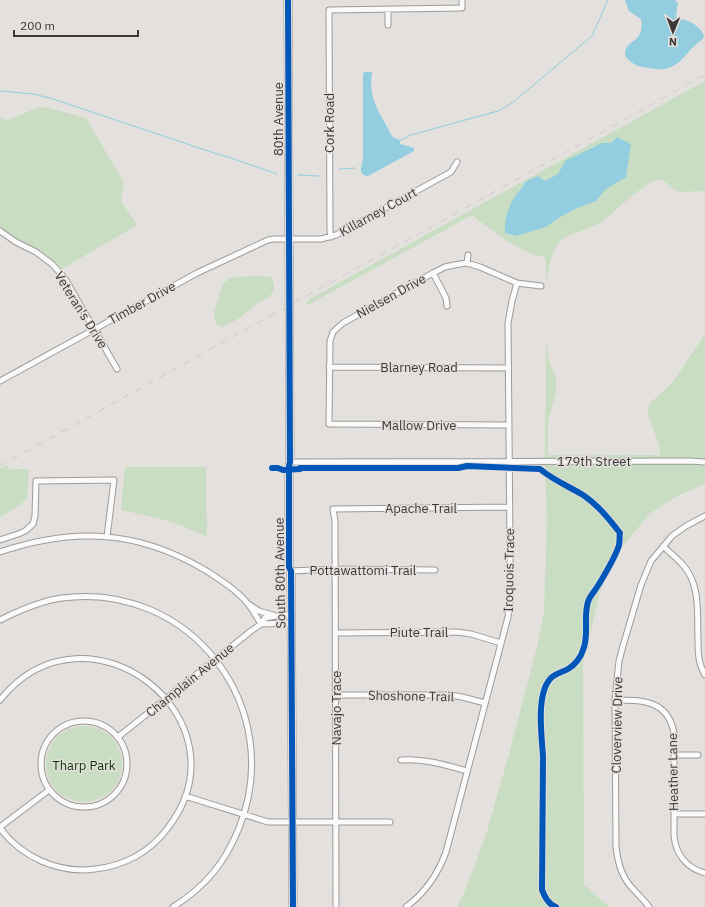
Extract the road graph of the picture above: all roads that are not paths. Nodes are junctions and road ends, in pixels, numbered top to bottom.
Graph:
1 (288, 0) edge
2 (462, 0) edge
3 (388, 10) junction
4 (388, 25) dead end
5 (457, 162) dead end
6 (0, 231) edge
7 (331, 237) junction
8 (290, 239) junction
9 (468, 255) dead end
10 (467, 263) junction
11 (433, 273) junction
12 (517, 283) junction
13 (541, 286) dead end
14 (447, 306) dead end
15 (94, 329) junction
16 (329, 367) junction
17 (508, 368) junction
18 (117, 369) dead end
19 (0, 382) edge
20 (329, 424) joint
21 (509, 425) junction
22 (509, 461) junction
23 (290, 462) junction
24 (705, 462) edge
25 (509, 507) junction
26 (333, 509) joint
27 (705, 516) edge
28 (18, 534) junction
29 (107, 537) junction
30 (6, 538) junction
31 (0, 540) edge
32 (21, 545) junction
33 (663, 546) junction
34 (10, 548) junction
35 (0, 552) edge
36 (335, 569) junction
37 (435, 570) dead end
38 (291, 571) junction
39 (247, 603) junction
40 (292, 615) junction
41 (276, 616) junction
42 (0, 620) edge
43 (292, 623) junction
44 (261, 624) junction
45 (336, 633) junction
46 (501, 643) junction
47 (215, 659) junction
48 (705, 675) edge
49 (336, 696) junction
50 (1, 697) edge
51 (166, 698) junction
52 (615, 700) junction
53 (485, 703) junction
54 (118, 737) junction
55 (674, 755) junction
56 (698, 755) dead end
57 (400, 760) dead end
58 (467, 772) junction
59 (49, 790) junction
60 (185, 796) junction
61 (245, 814) junction
62 (674, 814) junction
63 (705, 814) edge
64 (293, 822) junction
65 (337, 822) junction
66 (390, 822) dead end
67 (0, 827) edge
68 (705, 873) edge
69 (172, 907) edge
70 (293, 907) edge
71 (336, 907) edge
72 (406, 907) edge
73 (649, 907) edge

1 - 8 street, 80th Avenue
2 - 3 street
3 - 4 street
3 - 7 street, Cork Road
5 - 7 street, Killarney Court
6 - 15 street, Veteran's Drive
7 - 8 street, Killarney Court
8 - 15 street, Timber Drive
8 - 23 street, South 80th Avenue
9 - 10 street
10 - 11 street, Nielsen Drive
10 - 12 street, Nielsen Drive
11 - 14 street
11 - 16 street, Nielsen Drive
12 - 13 street, Nielsen Drive
12 - 17 street, Iroquois Trace
15 - 18 street, Veteran's Drive
15 - 19 street, Timber Drive
16 - 17 street, Blarney Road
16 - 20 street, Nielsen Drive
17 - 21 street, Iroquois Trace
20 - 21 street, Mallow Drive
21 - 22 street, Iroquois Trace
22 - 23 street, 179th Street
22 - 24 street, 179th Street
22 - 25 street, Iroquois Trace
23 - 38 street, South 80th Avenue
25 - 26 street, Apache Trail
25 - 46 street, Iroquois Trace
26 - 36 street, Navajo Trace
27 - 33 street, Cloverview Drive
28 - 29 street
28 - 30 street
28 - 32 street
29 - 32 street
29 - 39 street
30 - 31 street
30 - 34 street
32 - 34 street
33 - 48 street
33 - 52 street, Cloverview Drive
34 - 35 street
36 - 37 street, Pottawattomi Trail
36 - 38 street, Pottawattomi Trail
36 - 45 street, Navajo Trace
38 - 40 street, South 80th Avenue
39 - 41 street
39 - 44 street
40 - 41 street, Champlain Avenue
40 - 43 street, South 80th Avenue
41 - 44 street, Champlain Avenue
42 - 47 street
43 - 44 street
43 - 64 street, South 80th Avenue
44 - 47 street, Champlain Avenue
45 - 46 street, Piute Trail
45 - 49 street, Navajo Trace
46 - 53 street, Iroquois Trace
47 - 51 street, Champlain Avenue
47 - 61 street
49 - 53 street, Shoshone Trail
49 - 65 street, Navajo Trace
50 - 51 street
51 - 54 street, Champlain Avenue
51 - 60 street
52 - 55 street, Heather Lane
52 - 73 street, Cloverview Drive
53 - 58 street, Iroquois Trace
54 - 59 street
54 - 59 street
55 - 56 street
55 - 62 street, Heather Lane
57 - 58 street
58 - 72 street, Iroquois Trace
59 - 67 street
60 - 61 street
60 - 67 street
61 - 64 street
61 - 69 street
62 - 63 street
62 - 68 street, Heather Lane
64 - 65 street
64 - 70 street, South 80th Avenue
65 - 66 street
65 - 71 street, Navajo Trace

